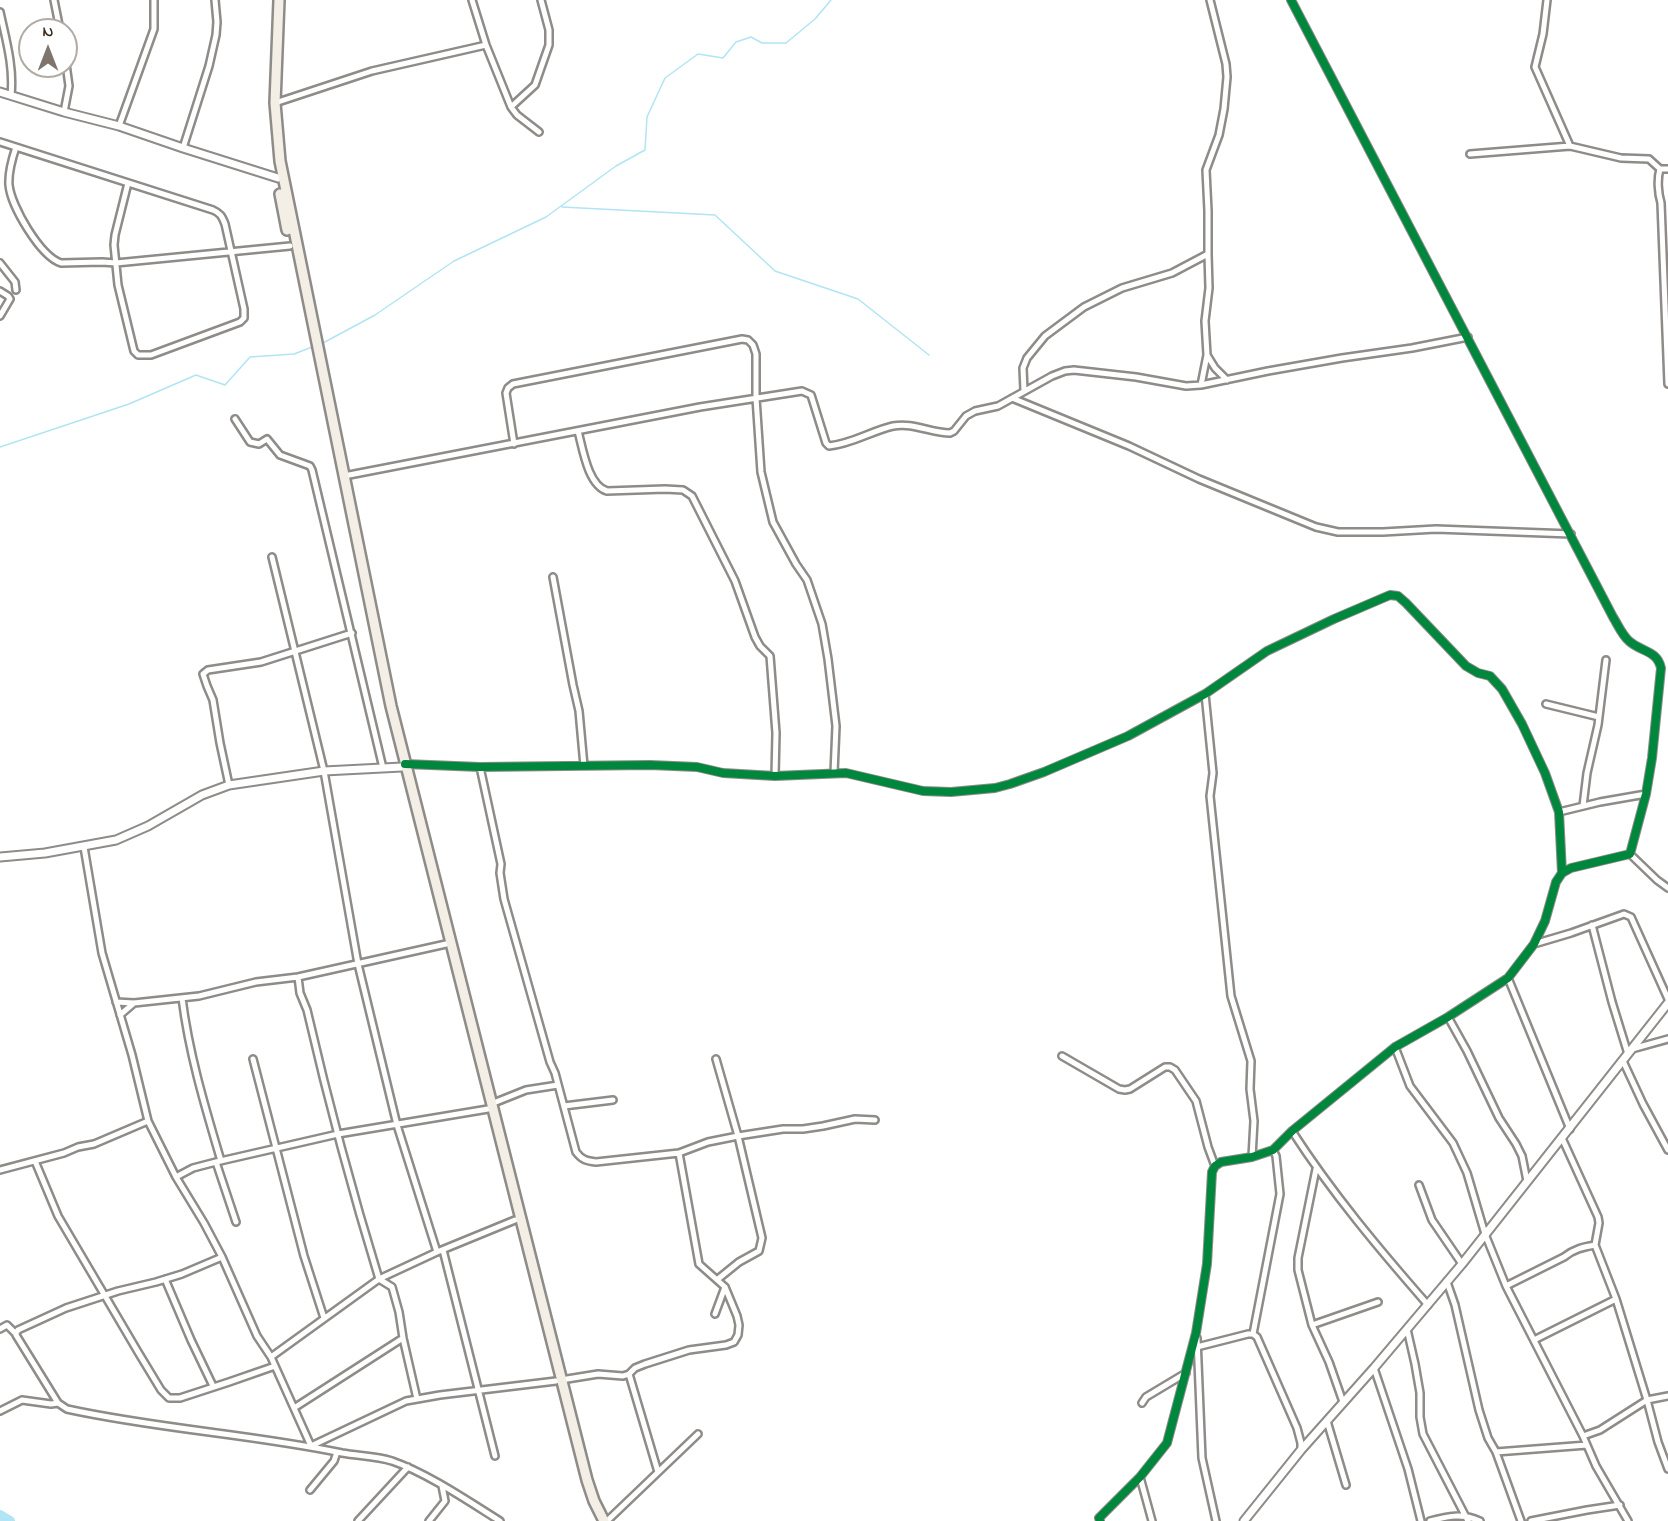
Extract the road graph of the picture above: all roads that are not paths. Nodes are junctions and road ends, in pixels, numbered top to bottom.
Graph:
1 (54, 0) edge
2 (154, 0) edge
3 (215, 0) edge
4 (274, 0) edge
5 (279, 0) edge
6 (472, 0) edge
7 (541, 0) edge
8 (1210, 0) edge
9 (1291, 0) edge
10 (1547, 0) edge
11 (0, 12) edge
12 (58, 18) edge
13 (486, 45) junction
14 (68, 78) edge
15 (0, 92) edge
16 (10, 95) junction
17 (275, 102) junction
18 (511, 107) junction
19 (64, 112) junction
20 (119, 126) junction
21 (539, 132) dead end
22 (0, 142) edge
23 (1570, 146) junction
24 (16, 147) junction
25 (183, 148) junction
26 (1470, 153) dead end
27 (1660, 169) junction
28 (1668, 169) edge
29 (278, 178) junction
30 (128, 183) junction
31 (290, 246) junction
32 (232, 253) junction
33 (1208, 254) junction
34 (0, 263) edge
35 (116, 263) junction
36 (16, 290) dead end
37 (0, 291) edge
38 (0, 316) edge
39 (1468, 338) junction
40 (1207, 356) junction
41 (1227, 380) junction
42 (1668, 384) edge
43 (1201, 385) junction
44 (1024, 391) junction
45 (756, 398) junction
46 (1012, 398) junction
47 (235, 419) dead end
48 (578, 431) junction
49 (514, 444) junction
50 (344, 476) junction
51 (1571, 534) junction
52 (272, 557) dead end
53 (553, 577) dead end
54 (352, 633) junction
55 (295, 650) junction
56 (1606, 660) dead end
57 (1205, 694) junction
58 (1545, 704) dead end
59 (1599, 717) junction
60 (403, 765) junction
61 (584, 766) junction
62 (480, 767) junction
63 (383, 768) junction
64 (324, 771) junction
65 (834, 773) junction
66 (775, 776) junction
67 (229, 785) junction
68 (1646, 794) junction
69 (1583, 806) junction
70 (1560, 812) junction
71 (84, 847) junction
72 (1630, 854) junction
73 (0, 857) edge
74 (1562, 873) junction
75 (1668, 888) edge
76 (1592, 925) junction
77 (446, 944) junction
78 (1534, 944) junction
79 (357, 964) junction
80 (455, 973) junction
81 (298, 977) junction
82 (1508, 978) junction
83 (182, 998) junction
84 (1668, 1001) edge
85 (116, 1002) junction
86 (134, 1004) junction
87 (120, 1015) junction
88 (1448, 1017) junction
89 (1668, 1039) edge
90 (1395, 1047) junction
91 (1630, 1052) junction
92 (1062, 1056) dead end
93 (253, 1059) dead end
94 (716, 1059) dead end
95 (1623, 1061) junction
96 (558, 1085) junction
97 (613, 1100) dead end
98 (564, 1106) junction
99 (489, 1107) junction
100 (874, 1120) dead end
101 (148, 1121) junction
102 (398, 1125) junction
103 (1570, 1129) junction
104 (1293, 1131) junction
105 (338, 1134) junction
106 (738, 1136) junction
107 (1562, 1138) junction
108 (277, 1148) junction
109 (1273, 1150) junction
110 (1668, 1150) edge
111 (679, 1153) junction
112 (1252, 1157) junction
113 (35, 1161) junction
114 (219, 1161) junction
115 (1215, 1166) junction
116 (1316, 1168) junction
117 (0, 1170) edge
118 (176, 1177) junction
119 (1527, 1181) junction
120 (1419, 1185) dead end
121 (515, 1220) junction
122 (236, 1222) dead end
123 (1485, 1234) junction
124 (1595, 1245) junction
125 (440, 1251) junction
126 (222, 1257) junction
127 (1462, 1264) junction
128 (165, 1279) junction
129 (379, 1279) junction
130 (718, 1279) junction
131 (1447, 1282) junction
132 (1506, 1286) junction
133 (725, 1287) junction
134 (105, 1295) junction
135 (1616, 1299) junction
136 (1378, 1302) dead end
137 (1428, 1305) junction
138 (715, 1314) dead end
139 (324, 1318) junction
140 (1312, 1325) junction
141 (0, 1329) edge
142 (1407, 1329) junction
143 (1197, 1333) junction
144 (16, 1334) junction
145 (1253, 1334) junction
146 (403, 1338) junction
147 (1534, 1340) junction
148 (1197, 1347) junction
149 (271, 1357) junction
150 (275, 1365) junction
151 (1374, 1368) junction
152 (1186, 1373) junction
153 (628, 1374) junction
154 (558, 1381) junction
155 (213, 1386) junction
156 (477, 1391) junction
157 (1668, 1396) edge
158 (417, 1399) junction
159 (1647, 1400) junction
160 (1343, 1402) junction
161 (58, 1403) junction
162 (1142, 1403) dead end
163 (294, 1408) junction
164 (0, 1411) edge
165 (1327, 1421) junction
166 (698, 1434) dead end
167 (1583, 1436) junction
168 (1587, 1445) junction
169 (311, 1446) junction
170 (1301, 1450) junction
171 (337, 1452) junction
172 (1496, 1452) junction
173 (495, 1456) dead end
174 (408, 1467) junction
175 (1668, 1469) edge
176 (658, 1472) junction
177 (1140, 1477) junction
178 (1346, 1485) dead end
179 (442, 1486) junction
180 (310, 1490) dead end
181 (1620, 1505) junction
182 (1466, 1518) edge
183 (491, 1519) edge
184 (1098, 1520) edge
185 (358, 1521) edge
186 (429, 1521) edge
187 (500, 1521) edge
188 (598, 1521) edge
189 (606, 1521) edge
190 (1152, 1521) edge
191 (1216, 1521) edge
192 (1244, 1521) edge
193 (1421, 1521) edge
194 (1430, 1521) edge
195 (1480, 1521) edge
196 (1521, 1521) edge
197 (1531, 1521) edge
198 (1628, 1521) edge

1 - 12 street
2 - 20 street
3 - 25 street
4 - 29 main road
5 - 17 main road
6 - 13 street
7 - 18 street
8 - 33 street
9 - 39 street
10 - 23 street
11 - 16 street
13 - 17 street
13 - 18 street
14 - 19 street
15 - 16 street
16 - 19 street
17 - 50 main road
18 - 21 street
19 - 20 street
20 - 25 street
22 - 24 street
23 - 26 street
23 - 27 street
24 - 30 street
24 - 35 street
25 - 29 street
27 - 28 street
27 - 42 street
29 - 31 main road
30 - 32 street
30 - 35 street
31 - 32 street
31 - 60 main road
32 - 35 street
32 - 35 street
33 - 40 street
33 - 44 street
34 - 36 street
37 - 38 street
39 - 41 street
39 - 51 street
40 - 41 street
40 - 43 street
41 - 43 street
43 - 44 street
44 - 46 street
45 - 46 street
45 - 48 street
45 - 49 street
45 - 65 street
46 - 51 street
47 - 54 street
48 - 49 street
48 - 66 street
49 - 50 street
50 - 60 main road
51 - 68 street
52 - 55 street
53 - 61 street
54 - 55 street
54 - 63 street
55 - 64 street
55 - 67 street
56 - 59 street
57 - 65 street
57 - 70 street
57 - 112 street
58 - 59 street
59 - 69 street
60 - 62 street
60 - 63 street
60 - 77 main road
60 - 80 main road
61 - 62 street
61 - 66 street
62 - 96 street
63 - 64 street
64 - 67 street
64 - 79 street
65 - 66 street
67 - 71 street
68 - 69 street
68 - 72 street
69 - 70 street
70 - 74 street
71 - 73 street
71 - 85 street
72 - 74 street
72 - 75 street
74 - 78 street
76 - 78 street
76 - 84 street
76 - 91 street
77 - 79 street
77 - 80 main road
78 - 82 street
79 - 81 street
79 - 102 street
80 - 99 main road
81 - 83 street
81 - 105 street
82 - 88 street
82 - 103 street
83 - 86 street
83 - 114 street
84 - 91 street
85 - 86 street
85 - 87 street
86 - 87 street
87 - 101 street
88 - 90 street
88 - 119 street
89 - 91 street
90 - 104 street
90 - 123 street
91 - 95 street
92 - 115 street
93 - 108 street
94 - 106 street
95 - 103 street
95 - 110 street
96 - 98 street
96 - 99 street
97 - 98 street
98 - 111 street
99 - 102 street
99 - 121 main road
99 - 154 main road
100 - 106 street
101 - 113 street
101 - 118 street
102 - 105 street
102 - 125 street
103 - 107 street
104 - 109 street
104 - 116 street
105 - 108 street
105 - 129 street
106 - 111 street
106 - 130 street
107 - 119 street
107 - 124 street
108 - 114 street
108 - 139 street
109 - 112 street
109 - 145 street
111 - 130 street
112 - 115 street
113 - 117 street
113 - 134 street
114 - 118 street
114 - 122 street
115 - 143 street
116 - 137 street
116 - 140 street
118 - 126 street
119 - 123 street
120 - 127 street
121 - 125 street
121 - 154 main road
123 - 127 street
123 - 132 street
124 - 132 street
124 - 135 street
125 - 129 street
125 - 156 street
126 - 128 street
126 - 149 street
127 - 131 street
128 - 134 street
128 - 155 street
129 - 139 street
129 - 146 street
130 - 133 street
131 - 137 street
131 - 172 street
132 - 147 street
133 - 138 street
133 - 153 street
134 - 144 street
134 - 155 street
135 - 147 street
135 - 159 street
136 - 140 street
137 - 142 street
139 - 149 street
140 - 160 street
141 - 144 street
142 - 151 street
142 - 182 street
143 - 148 street
143 - 152 street
144 - 161 street
145 - 148 street
145 - 170 street
146 - 158 street
146 - 163 street
147 - 167 street
148 - 191 street
149 - 150 street
150 - 155 street
150 - 163 street
151 - 160 street
151 - 193 street
152 - 162 street
152 - 177 street
153 - 154 street
153 - 176 street
154 - 156 street
154 - 188 main road
154 - 189 main road
156 - 158 street
156 - 173 street
157 - 159 street
158 - 169 street
159 - 167 street
159 - 175 street
160 - 165 street
161 - 164 street
161 - 169 street
163 - 169 street
165 - 170 street
165 - 178 street
166 - 176 street
167 - 168 street
168 - 172 street
168 - 181 street
169 - 171 street
170 - 192 street
171 - 174 street
171 - 180 street
172 - 196 street
174 - 179 street
174 - 185 street
176 - 189 street
177 - 184 street
177 - 190 street
179 - 183 street
179 - 186 street
181 - 197 street
181 - 198 street
182 - 194 street
182 - 195 street
183 - 187 street

